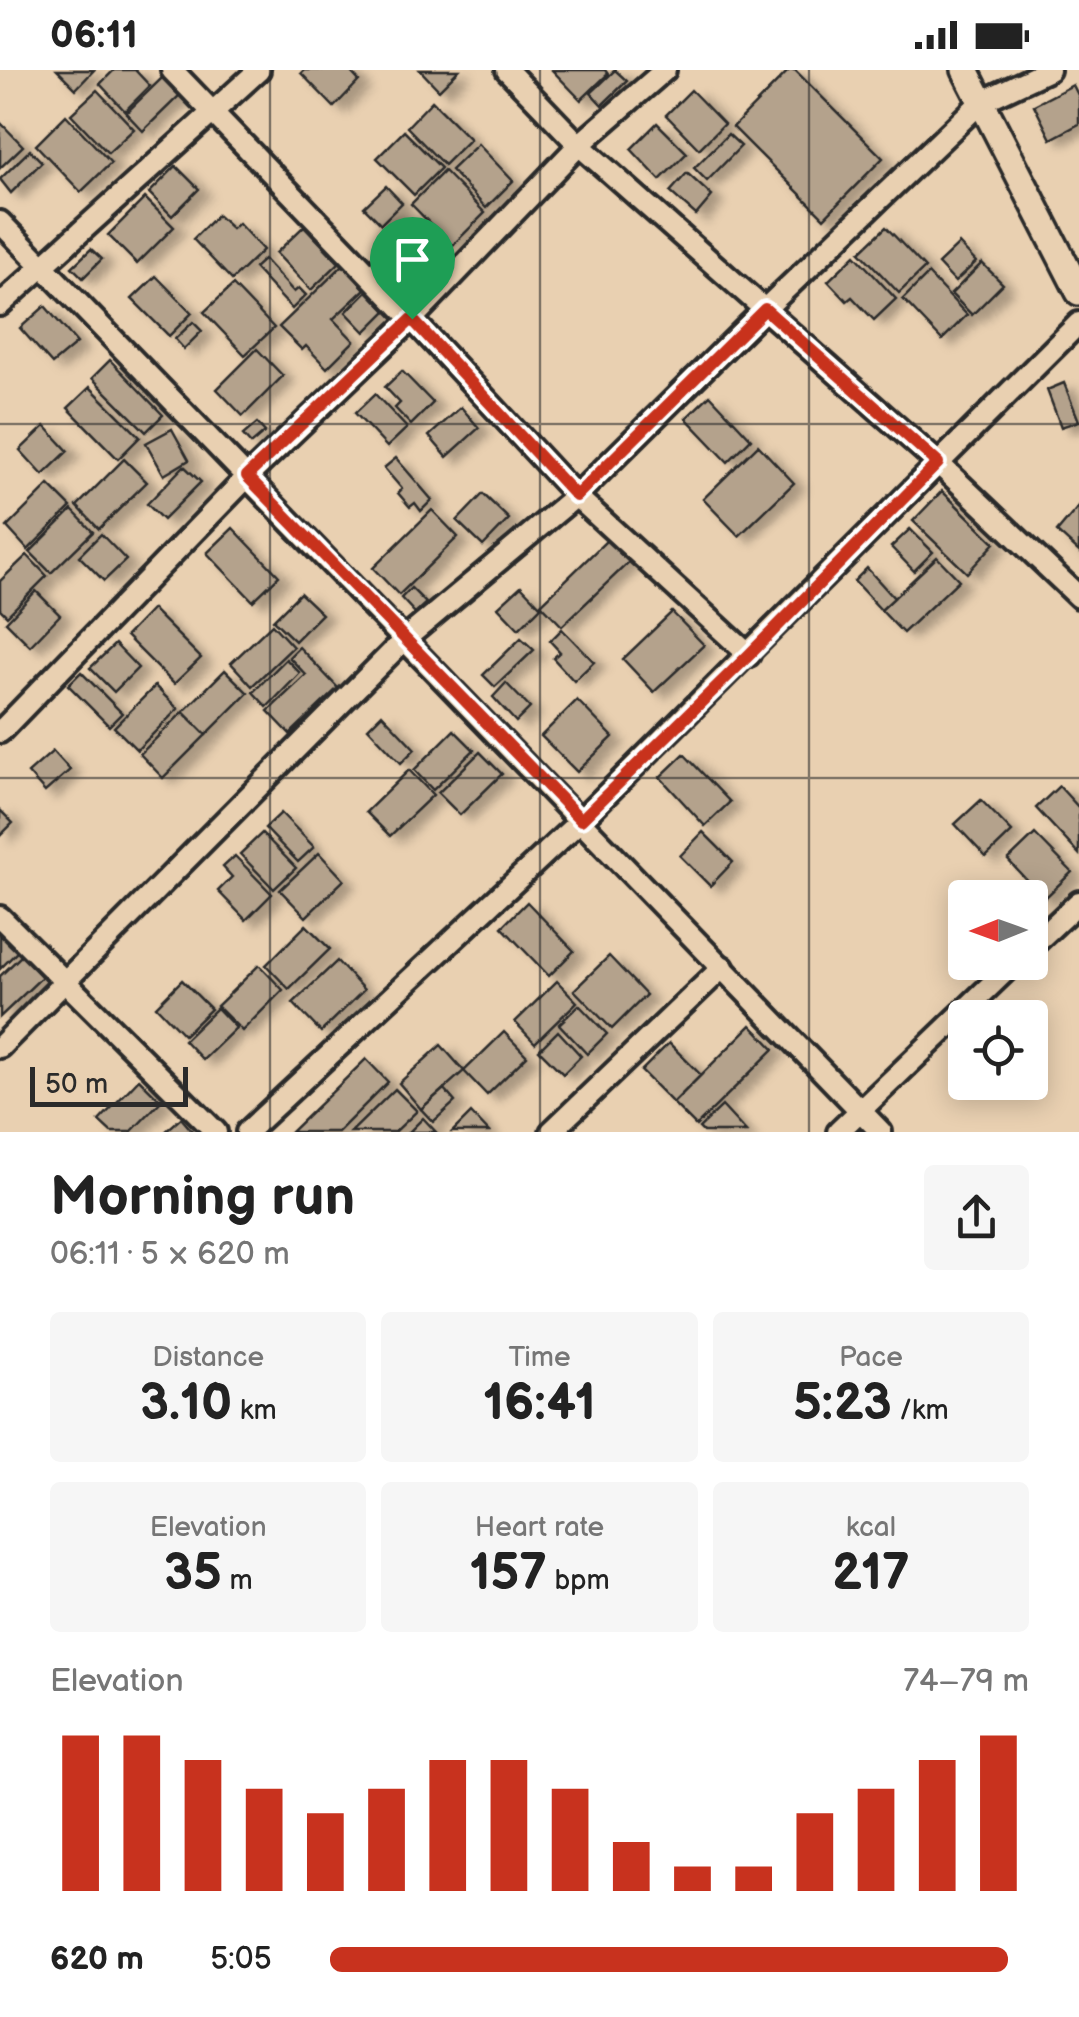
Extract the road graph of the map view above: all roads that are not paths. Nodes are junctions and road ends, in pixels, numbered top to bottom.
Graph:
1 (172, 70) edge
2 (259, 70) edge
3 (508, 70) edge
4 (665, 70) edge
5 (965, 70) edge
6 (1049, 70) edge
7 (982, 102) junction
8 (213, 113) junction
9 (580, 144) junction
10 (0, 222) edge
11 (42, 265) junction
12 (1079, 292) edge
13 (0, 305) edge
14 (765, 309) junction
15 (412, 319) junction
16 (1079, 322) edge
17 (938, 463) junction
18 (247, 476) junction
19 (576, 496) junction
20 (1079, 597) edge
21 (406, 640) junction
22 (749, 655) junction
23 (0, 732) edge
24 (581, 820) junction
25 (1079, 902) edge
26 (0, 917) edge
27 (1048, 931) edge
28 (723, 967) junction
29 (996, 980) edge
30 (64, 982) junction
31 (0, 1047) edge
32 (861, 1108) junction
33 (216, 1132) edge
34 (247, 1132) edge
35 (550, 1132) edge
36 (838, 1132) edge
37 (881, 1132) edge

1 - 8 street
2 - 8 street
3 - 9 street
4 - 9 street
5 - 7 street
6 - 7 street
7 - 12 street
7 - 14 street
8 - 11 street
8 - 15 street
9 - 14 street
9 - 15 street
10 - 11 street
11 - 13 street
11 - 18 street
14 - 17 street
14 - 19 street
15 - 18 street
15 - 19 street
16 - 17 street
17 - 20 street
17 - 22 street
18 - 21 street
18 - 23 street
19 - 21 street
19 - 22 street
21 - 24 street
21 - 30 street
22 - 24 street
24 - 28 street
24 - 34 street
25 - 27 street
26 - 30 street
28 - 32 street
28 - 35 street
29 - 32 street
30 - 31 street
30 - 33 street
32 - 36 street
32 - 37 street

